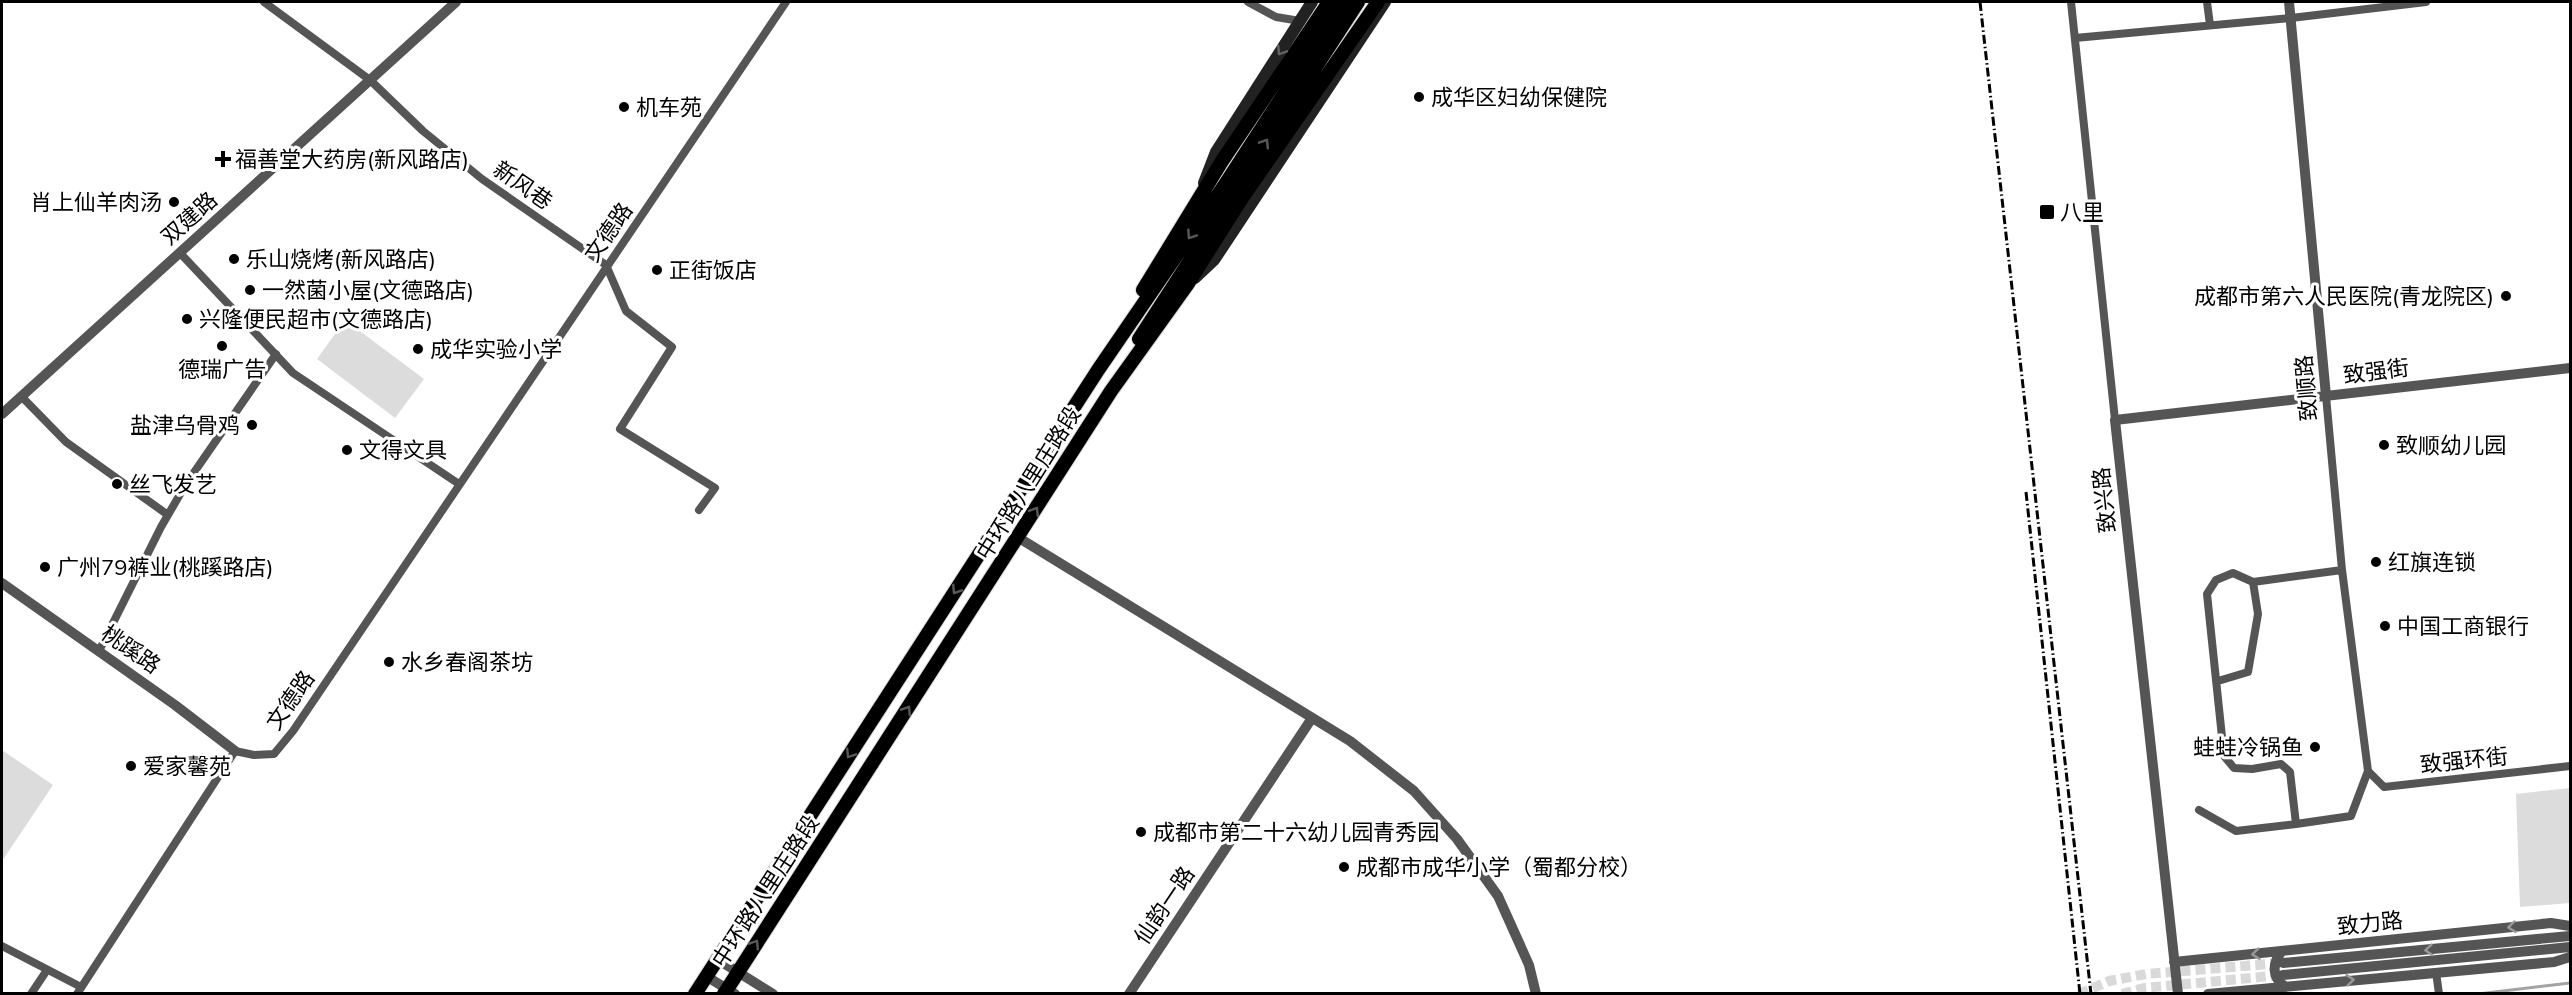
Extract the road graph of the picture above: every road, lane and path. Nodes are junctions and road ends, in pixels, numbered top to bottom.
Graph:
1 (264, 2) edge
2 (456, 2) edge
3 (786, 2) edge
4 (1248, 2) edge
5 (1312, 2) edge
6 (1329, 2) edge
7 (1344, 2) edge
8 (1358, 2) edge
9 (1378, 2) edge
10 (1385, 2) edge
11 (2071, 2) edge
12 (2207, 2) edge
13 (2289, 2) edge
14 (2426, 2) edge
15 (2291, 18) junction
16 (1300, 21) junction
17 (2210, 25) junction
18 (2075, 38) junction
19 (370, 80) junction
20 (1233, 192) junction
21 (1197, 201) junction
22 (180, 253) junction
23 (606, 265) junction
24 (1187, 285) junction
25 (276, 354) junction
26 (2571, 368) edge
27 (1098, 370) junction
28 (1111, 391) junction
29 (21, 396) junction
30 (2326, 396) junction
31 (2, 414) edge
32 (2115, 420) junction
33 (459, 484) junction
34 (699, 510) dead end
35 (168, 515) junction
36 (1019, 538) junction
37 (2342, 570) junction
38 (2253, 582) junction
39 (2, 583) edge
40 (99, 651) junction
41 (2218, 681) junction
42 (1312, 718) junction
43 (235, 751) junction
44 (2571, 766) edge
45 (2368, 771) junction
46 (2199, 810) dead end
47 (2296, 824) junction
48 (2571, 926) edge
49 (2571, 936) edge
50 (2, 946) edge
51 (2571, 948) edge
52 (2282, 957) junction
53 (2571, 957) edge
54 (717, 959) junction
55 (2174, 962) junction
56 (48, 970) junction
57 (738, 972) junction
58 (2436, 972) junction
59 (2283, 975) tunnel mouth
60 (706, 976) junction
61 (2286, 987) junction
62 (79, 990) edge
63 (729, 992) edge
64 (31, 993) edge
65 (695, 993) edge
66 (773, 993) edge
67 (1129, 993) edge
68 (1536, 993) edge
69 (2178, 993) edge
70 (2208, 993) edge
71 (2439, 993) edge

1 - 19 street, 新风巷
2 - 19 street, 双建路
3 - 23 street, 文德路
4 - 16 street
5 - 16 main road
6 - 21 main road
7 - 20 main road, 中环路八里庄路段
20 -> 8 main road
9 - 20 main road, 中环路八里庄路段
10 - 24 main road
11 - 18 street, 致兴路
12 - 17 street
13 - 15 street, 致顺路
14 - 15 street
15 - 17 street
15 - 30 street, 致顺路
16 -> 21 main road
17 - 18 street
18 - 32 street, 致兴路
19 - 22 street, 双建路
19 - 23 street, 新风巷
20 - 24 main road, 中环路八里庄路段
20 -> 27 main road, 中环路八里庄路段
20 - 28 main road
21 - 27 main road
22 - 25 street
22 - 29 street, 双建路
23 - 33 street, 文德路
23 - 34 street
24 - 28 main road, 中环路八里庄路段
25 - 33 street
25 - 35 street
26 - 30 street, 致强街
27 -> 54 main road, 中环路八里庄路段
36 -> 28 main road, 中环路八里庄路段
29 - 31 street, 双建路
29 - 35 street
30 - 32 street, 致强街
30 - 37 street, 致顺路
32 - 55 street, 致兴路
33 - 43 street, 文德路
35 - 40 street
36 - 42 street
57 -> 36 main road, 中环路八里庄路段
37 - 38 street
37 - 45 street, 致顺路
38 - 41 street
38 - 41 street
39 - 40 street, 桃蹊路
40 - 43 street, 桃蹊路
41 - 47 street
42 - 67 street, 仙韵一路
42 - 68 street
43 - 62 street
44 - 45 street, 致强环街
45 - 47 street
46 - 47 street
48 -> 52 street, 致力路
49 -> 52 street, 致力路
50 - 56 street
51 - 59 street, 致力路
52 -> 55 street, 致力路
52 - 61 street
53 - 58 street
54 - 57 street
54 - 60 main road, 中环路八里庄路段
55 - 69 street, 致兴路
56 - 62 street
56 - 64 street
57 - 63 main road, 中环路八里庄路段
57 - 66 street
61 -> 58 street
58 - 71 street
60 - 63 street
60 - 65 main road, 中环路八里庄路段
61 - 70 street

